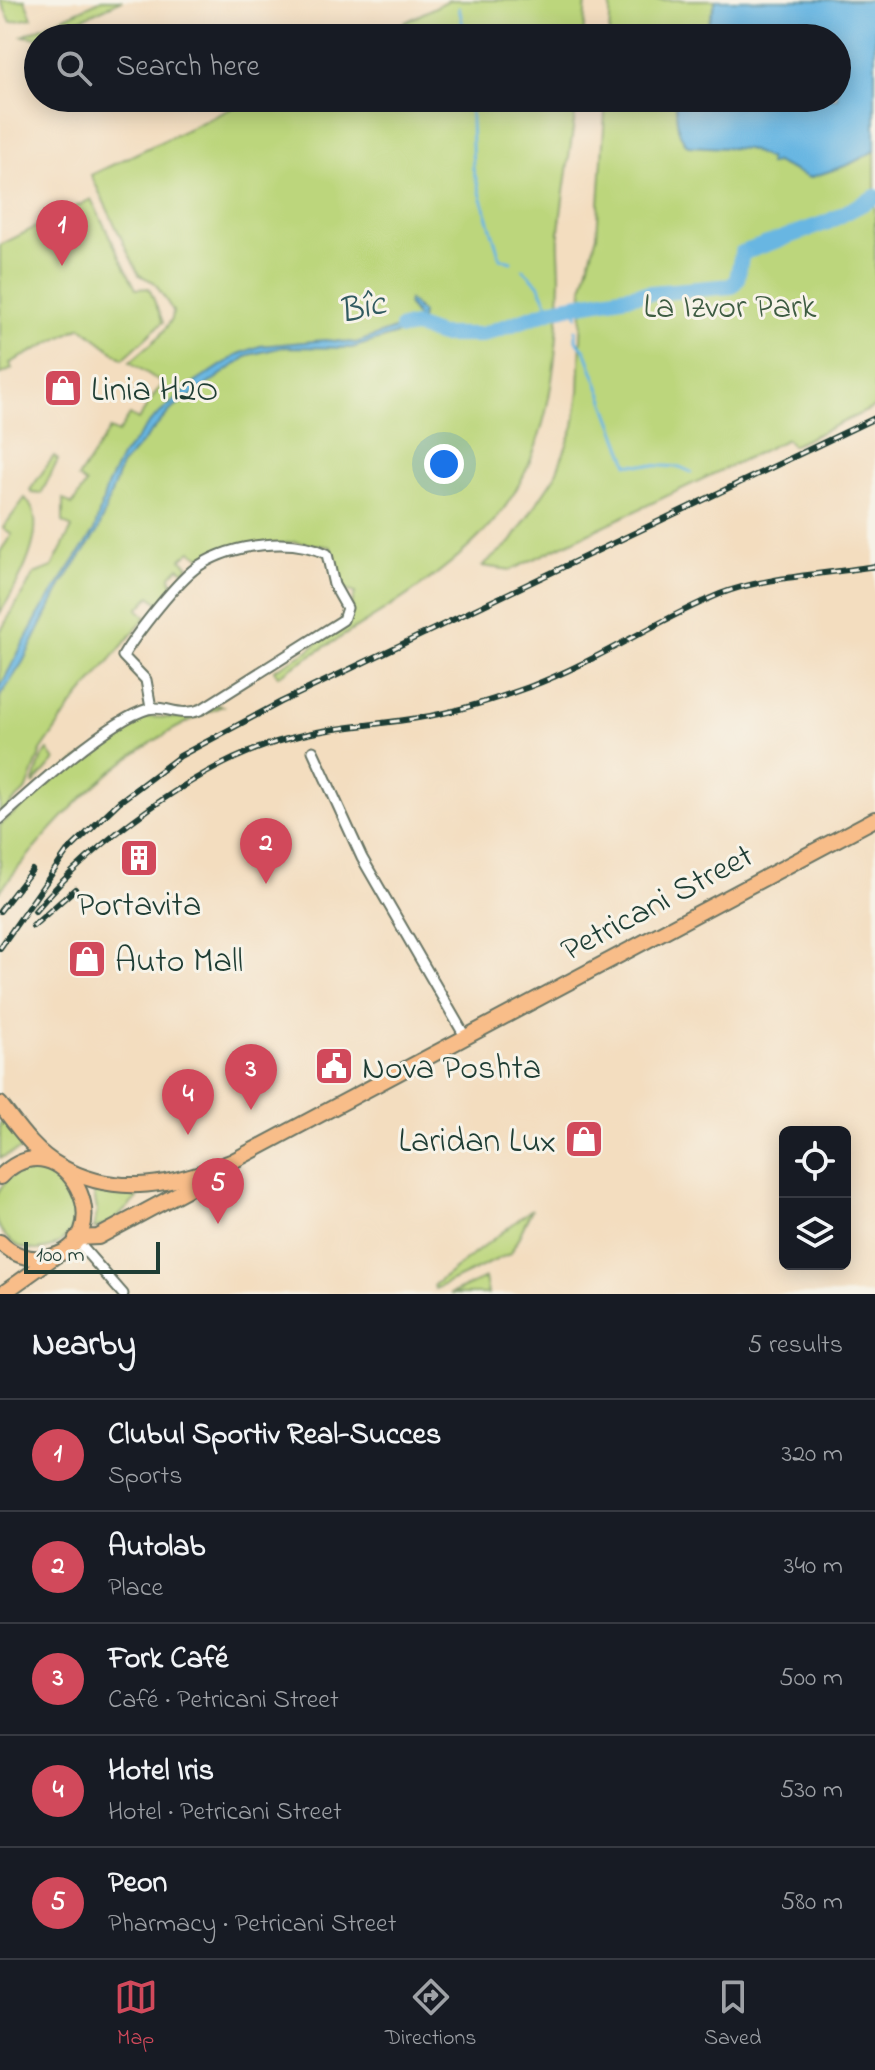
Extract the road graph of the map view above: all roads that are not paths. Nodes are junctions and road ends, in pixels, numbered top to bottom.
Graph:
1 (151, 708) junction
2 (313, 751) dead end
3 (0, 819) edge
4 (875, 819) edge
5 (466, 1038) junction
6 (0, 1104) edge
7 (233, 1161) junction
8 (60, 1167) junction
9 (0, 1177) edge
10 (76, 1238) junction
11 (0, 1242) edge
12 (60, 1252) junction
13 (2, 1294) edge
14 (123, 1294) edge

1 - 1 street
1 - 3 street
2 - 5 street
4 - 5 main road, Petricani Street
5 - 7 main road, Petricani Street
6 - 8 main road
7 - 8 main road, Petricani Street
7 - 10 main road, Petricani Street
8 - 9 main road
8 - 10 main road
10 - 12 main road
10 - 14 street
11 - 12 main road
12 - 13 main road

